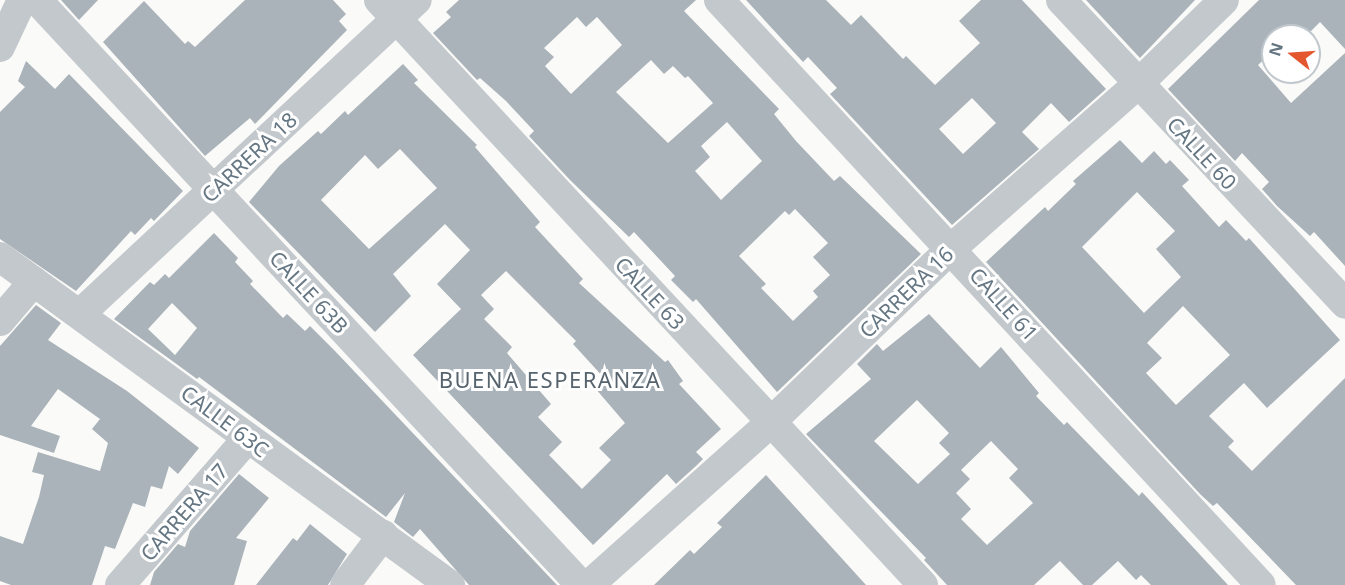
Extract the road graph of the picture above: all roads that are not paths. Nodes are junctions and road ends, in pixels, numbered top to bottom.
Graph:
1 (22, 0) edge
2 (37, 0) edge
3 (719, 0) edge
4 (1061, 0) edge
5 (1224, 0) edge
6 (397, 7) edge
7 (0, 46) edge
8 (1138, 84) junction
9 (213, 190) junction
10 (952, 248) junction
11 (0, 257) edge
12 (34, 280) junction
13 (1345, 304) edge
14 (81, 313) junction
15 (0, 321) edge
16 (771, 422) junction
17 (247, 439) junction
18 (383, 535) junction
19 (349, 583) edge
20 (120, 585) edge
21 (450, 585) edge
22 (581, 585) edge
23 (589, 585) edge
24 (922, 585) edge
25 (1261, 585) edge

1 - 7 street
2 - 9 street, CALLE 63B
3 - 10 street, CALLE 61
4 - 8 street, CALLE 60
5 - 8 street, CARRERA 16
6 - 9 street, CARRERA 18
6 - 16 street, CALLE 63
8 - 10 street, CARRERA 16
8 - 13 street, CALLE 60
9 - 14 street, CARRERA 18
9 - 22 street, CALLE 63B
10 - 16 street, CARRERA 16
10 - 25 street, CALLE 61
11 - 12 street, CALLE 63C
12 - 14 street, CALLE 63C
12 - 15 street
14 - 17 street, CALLE 63C
16 - 23 street, CARRERA 16
16 - 24 street, CALLE 63
17 - 18 street, CALLE 63C
17 - 20 street, CARRERA 17
18 - 19 street
18 - 21 street, CALLE 63C

